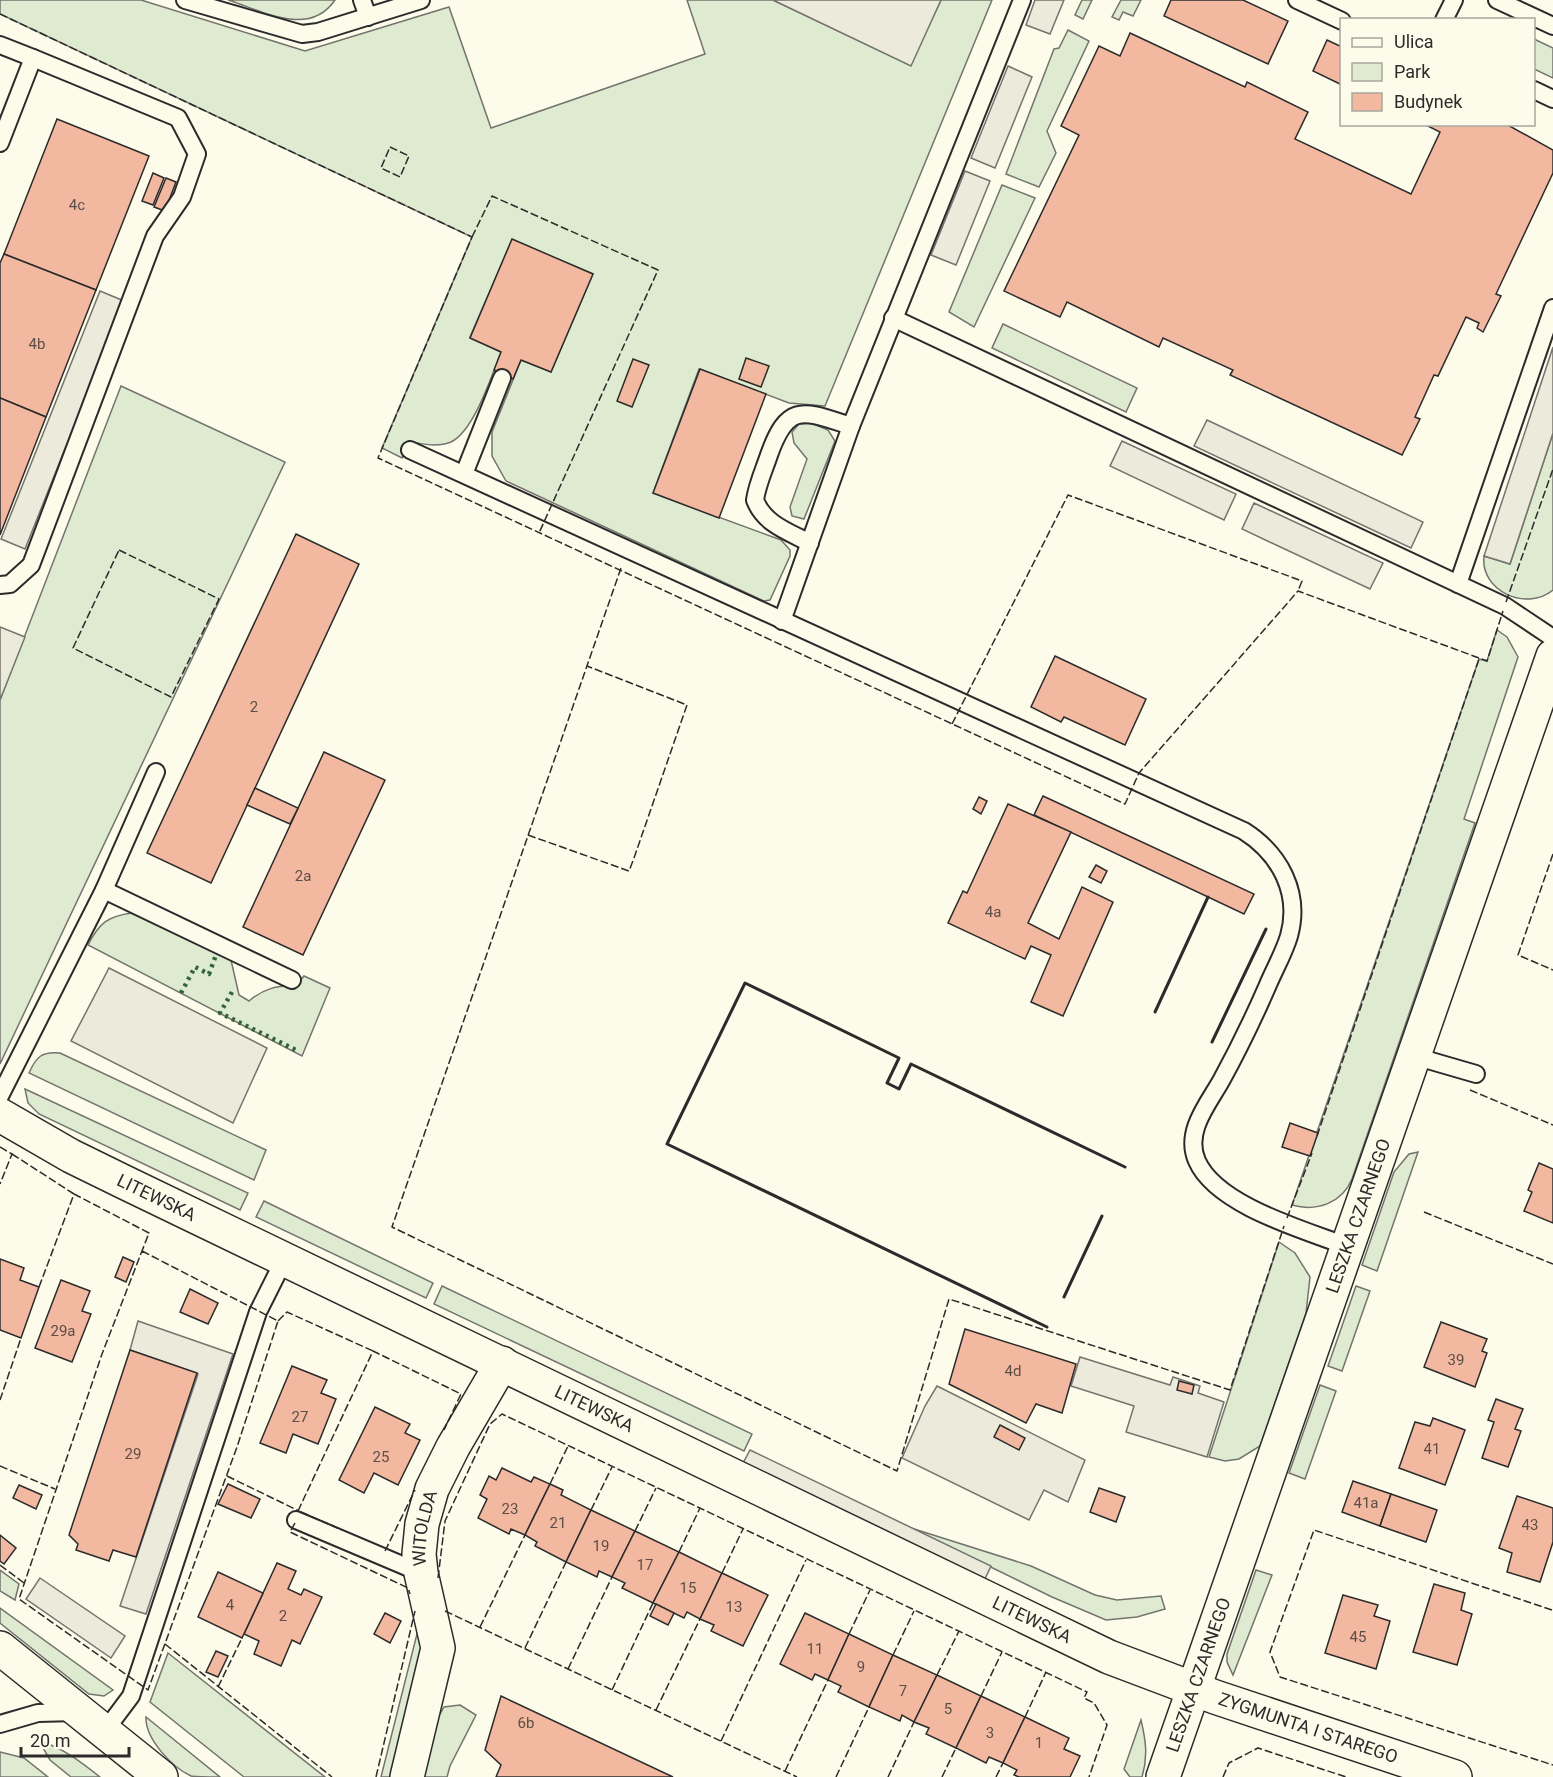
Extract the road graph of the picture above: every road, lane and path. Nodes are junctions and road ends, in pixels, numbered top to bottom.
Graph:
1 (185, 0) edge
2 (362, 0) edge
3 (421, 0) edge
4 (1022, 0) edge
5 (1297, 0) edge
6 (1454, 0) edge
7 (1497, 0) edge
8 (368, 16) junction
9 (1445, 18) edge
10 (1340, 21) edge
11 (1553, 26) edge
12 (0, 45) edge
13 (33, 58) junction
14 (1535, 91) edge
15 (1553, 99) edge
16 (0, 143) edge
17 (1553, 308) edge
18 (893, 318) junction
19 (502, 378) dead end
20 (851, 426) junction
21 (410, 450) dead end
22 (464, 474) junction
23 (810, 543) junction
24 (1458, 584) junction
25 (0, 585) edge
26 (782, 621) junction
27 (1553, 638) edge
28 (1553, 656) edge
29 (156, 772) dead end
30 (104, 890) junction
31 (292, 980) dead end
32 (1414, 1056) junction
33 (1476, 1074) dead end
34 (0, 1096) edge
35 (0, 1115) edge
36 (1348, 1247) junction
37 (284, 1260) junction
38 (502, 1363) junction
39 (296, 1520) dead end
40 (421, 1573) junction
41 (0, 1648) edge
42 (1194, 1689) junction
43 (92, 1722) junction
44 (0, 1724) edge
45 (161, 1777) edge
46 (407, 1777) edge
47 (1162, 1777) edge
48 (1455, 1777) edge

1 - 8 lane
2 - 8 lane
3 - 8 lane
4 - 18 lane
5 - 10 lane
6 - 9 lane
7 - 11 lane
12 - 13 lane
13 - 16 lane
13 - 25 lane
14 - 15 lane
17 - 24 lane
18 - 20 lane
18 - 24 lane
19 - 22 lane
20 - 23 lane
20 - 23 lane
21 - 22 lane
22 - 26 lane
23 - 26 lane
24 - 27 lane
26 - 36 lane
28 - 32 street, LESZKA CZARNEGO
29 - 30 lane
30 - 31 lane
30 - 34 lane
32 - 33 lane
32 - 36 street, LESZKA CZARNEGO
35 - 37 street, LITEWSKA
36 - 42 street, LESZKA CZARNEGO
37 - 38 street, LITEWSKA
37 - 43 lane
38 - 40 street, WITOLDA
38 - 42 street, LITEWSKA
39 - 40 lane
40 - 46 street, WITOLDA
41 - 43 street
42 - 47 street, LESZKA CZARNEGO
42 - 48 street, ZYGMUNTA I STAREGO
43 - 44 lane
43 - 45 street

